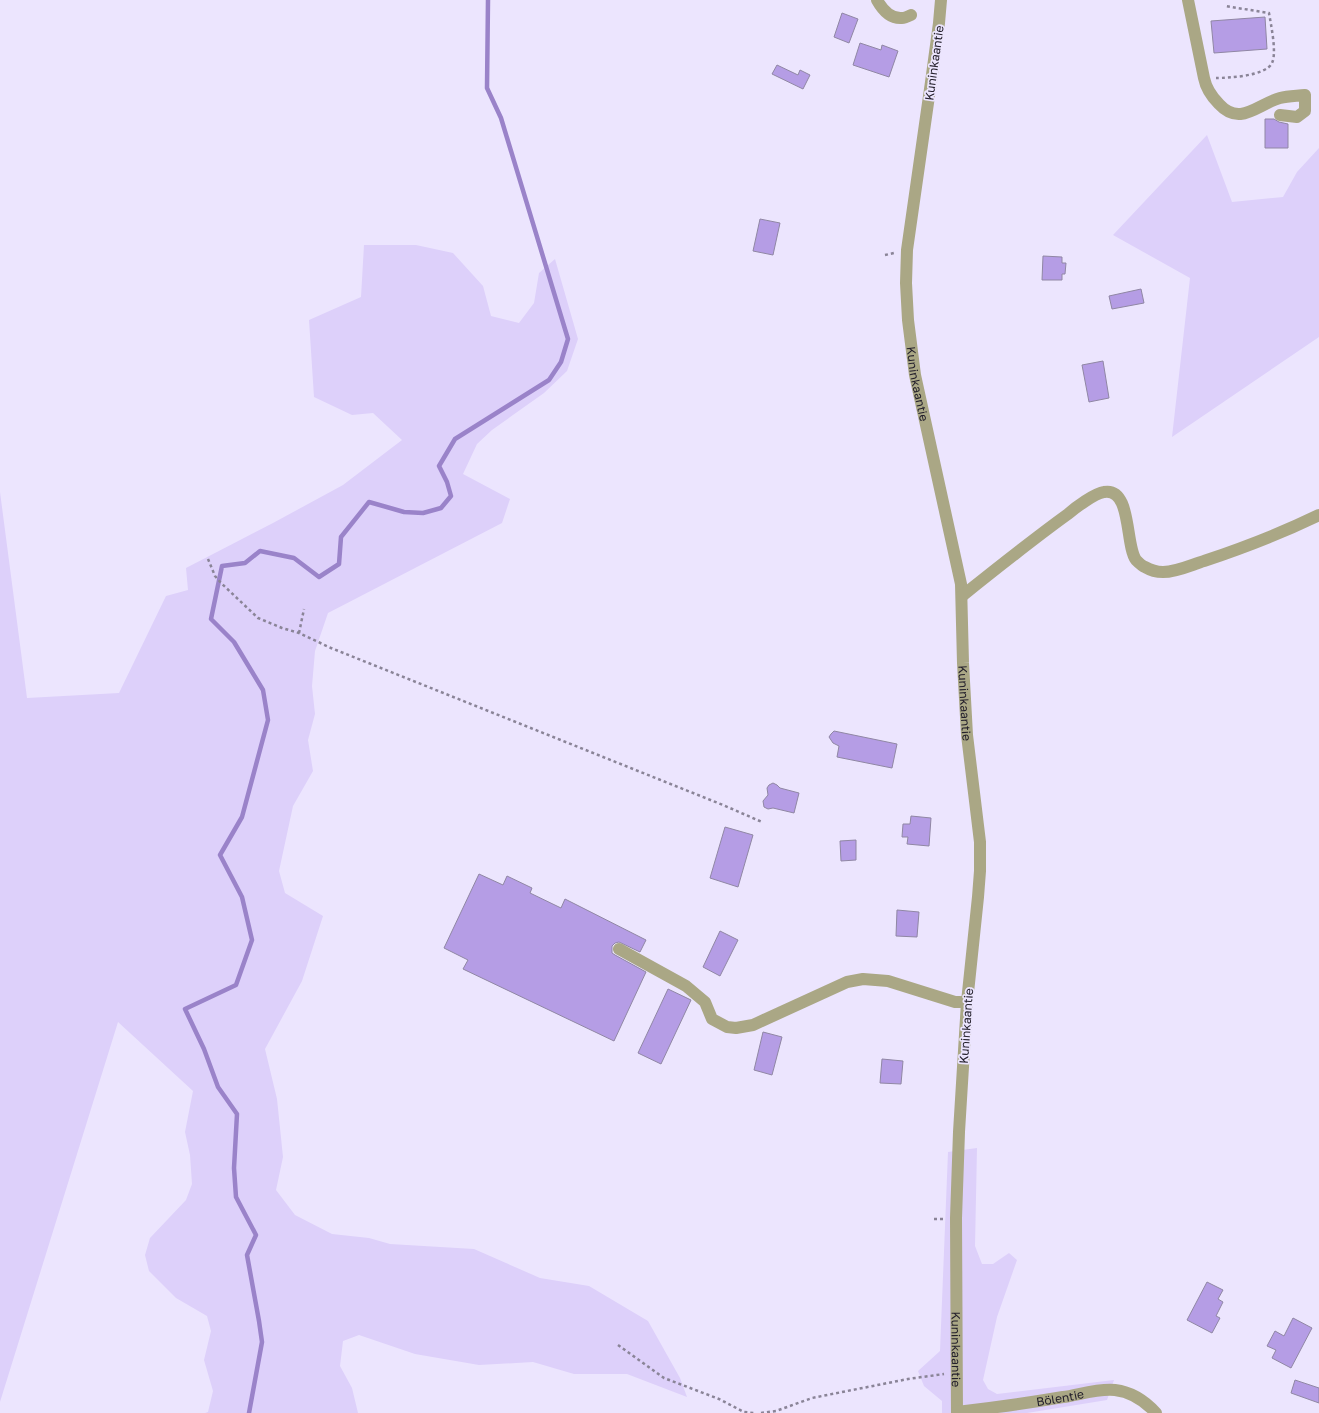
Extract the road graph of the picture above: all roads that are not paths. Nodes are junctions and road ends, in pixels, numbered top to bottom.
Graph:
1 (877, 0) edge
2 (941, 0) edge
3 (1188, 0) edge
4 (911, 15) dead end
5 (1280, 115) dead end
6 (1319, 515) edge
7 (962, 596) junction
8 (619, 949) dead end
9 (967, 1002) junction
10 (957, 1413) edge
11 (1156, 1413) edge

1 - 4 street
2 - 7 street, Kuninkaantie
3 - 5 street
6 - 7 street
7 - 9 street, Kuninkaantie
8 - 9 street
9 - 10 street, Kuninkaantie
10 - 11 street, Bölentie

